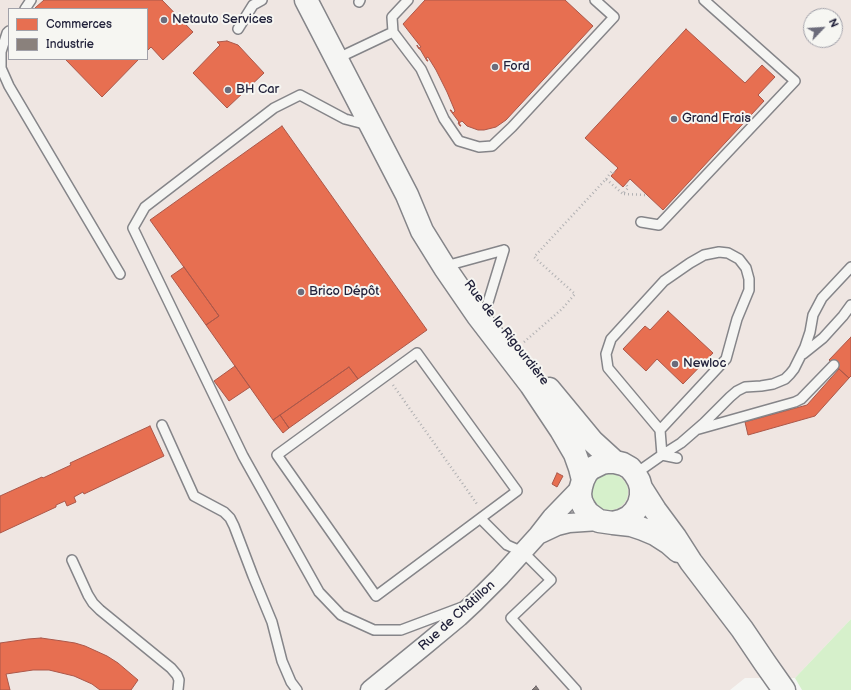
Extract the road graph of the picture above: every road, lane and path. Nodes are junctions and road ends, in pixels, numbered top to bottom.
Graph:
1 (262, 0) edge
2 (306, 0) edge
3 (595, 0) edge
4 (704, 0) edge
5 (405, 1) edge
6 (238, 29) dead end
7 (8, 32) edge
8 (393, 32) junction
9 (336, 59) junction
10 (370, 126) junction
11 (614, 173) dead end
12 (606, 179) junction
13 (626, 184) dead end
14 (623, 194) junction
15 (407, 195) junction
16 (646, 195) dead end
17 (641, 222) dead end
18 (453, 264) junction
19 (851, 267) edge
20 (120, 274) dead end
21 (851, 305) edge
22 (486, 309) junction
23 (517, 349) junction
24 (801, 357) junction
25 (834, 365) dead end
26 (387, 376) junction
27 (162, 425) dead end
28 (697, 429) junction
29 (660, 430) junction
30 (662, 455) junction
31 (677, 458) dead end
32 (615, 462) junction
33 (638, 481) junction
34 (582, 483) junction
35 (484, 516) junction
36 (606, 522) junction
37 (538, 535) junction
38 (523, 552) junction
39 (72, 560) dead end
40 (691, 562) junction
41 (475, 602) junction
42 (765, 663) junction
43 (178, 690) edge
44 (296, 690) edge
45 (370, 690) edge
46 (576, 690) edge
47 (776, 690) edge
48 (784, 690) edge

1 - 6 lane
2 - 9 street, Rue de la Rigourdière
3 - 8 lane
4 - 17 lane
5 - 8 lane
7 - 20 lane
8 - 9 lane
9 - 10 street, Rue de la Rigourdière
10 - 15 street, Rue de la Rigourdière
10 - 41 lane
11 - 12 path
12 - 14 path
12 - 23 path
13 - 14 path
14 - 16 path
15 - 18 street, Rue de la Rigourdière
15 - 34 street, Rue de la Rigourdière
18 - 22 street, Rue de la Rigourdière
18 - 22 lane
19 - 24 lane
21 - 24 lane
22 - 23 street, Rue de la Rigourdière
23 - 32 street, Rue de la Rigourdière
24 - 28 lane
25 - 28 lane
26 - 35 path
26 - 35 lane
26 - 35 lane
27 - 44 lane
28 - 30 lane
29 - 29 lane
29 - 30 lane
30 - 31 lane
30 - 33 lane
32 - 33 street
32 - 34 street
33 - 36 street
33 - 40 street
34 - 36 street
34 - 37 street, Rue de Châtillon
35 - 38 lane
36 - 37 street, Rue de Châtillon
36 - 40 street
37 - 38 street, Rue de Châtillon
38 - 41 street, Rue de Châtillon
38 - 46 lane
39 - 43 lane
40 - 42 street
41 - 45 street, Rue de Châtillon
42 - 47 street
42 - 48 street

